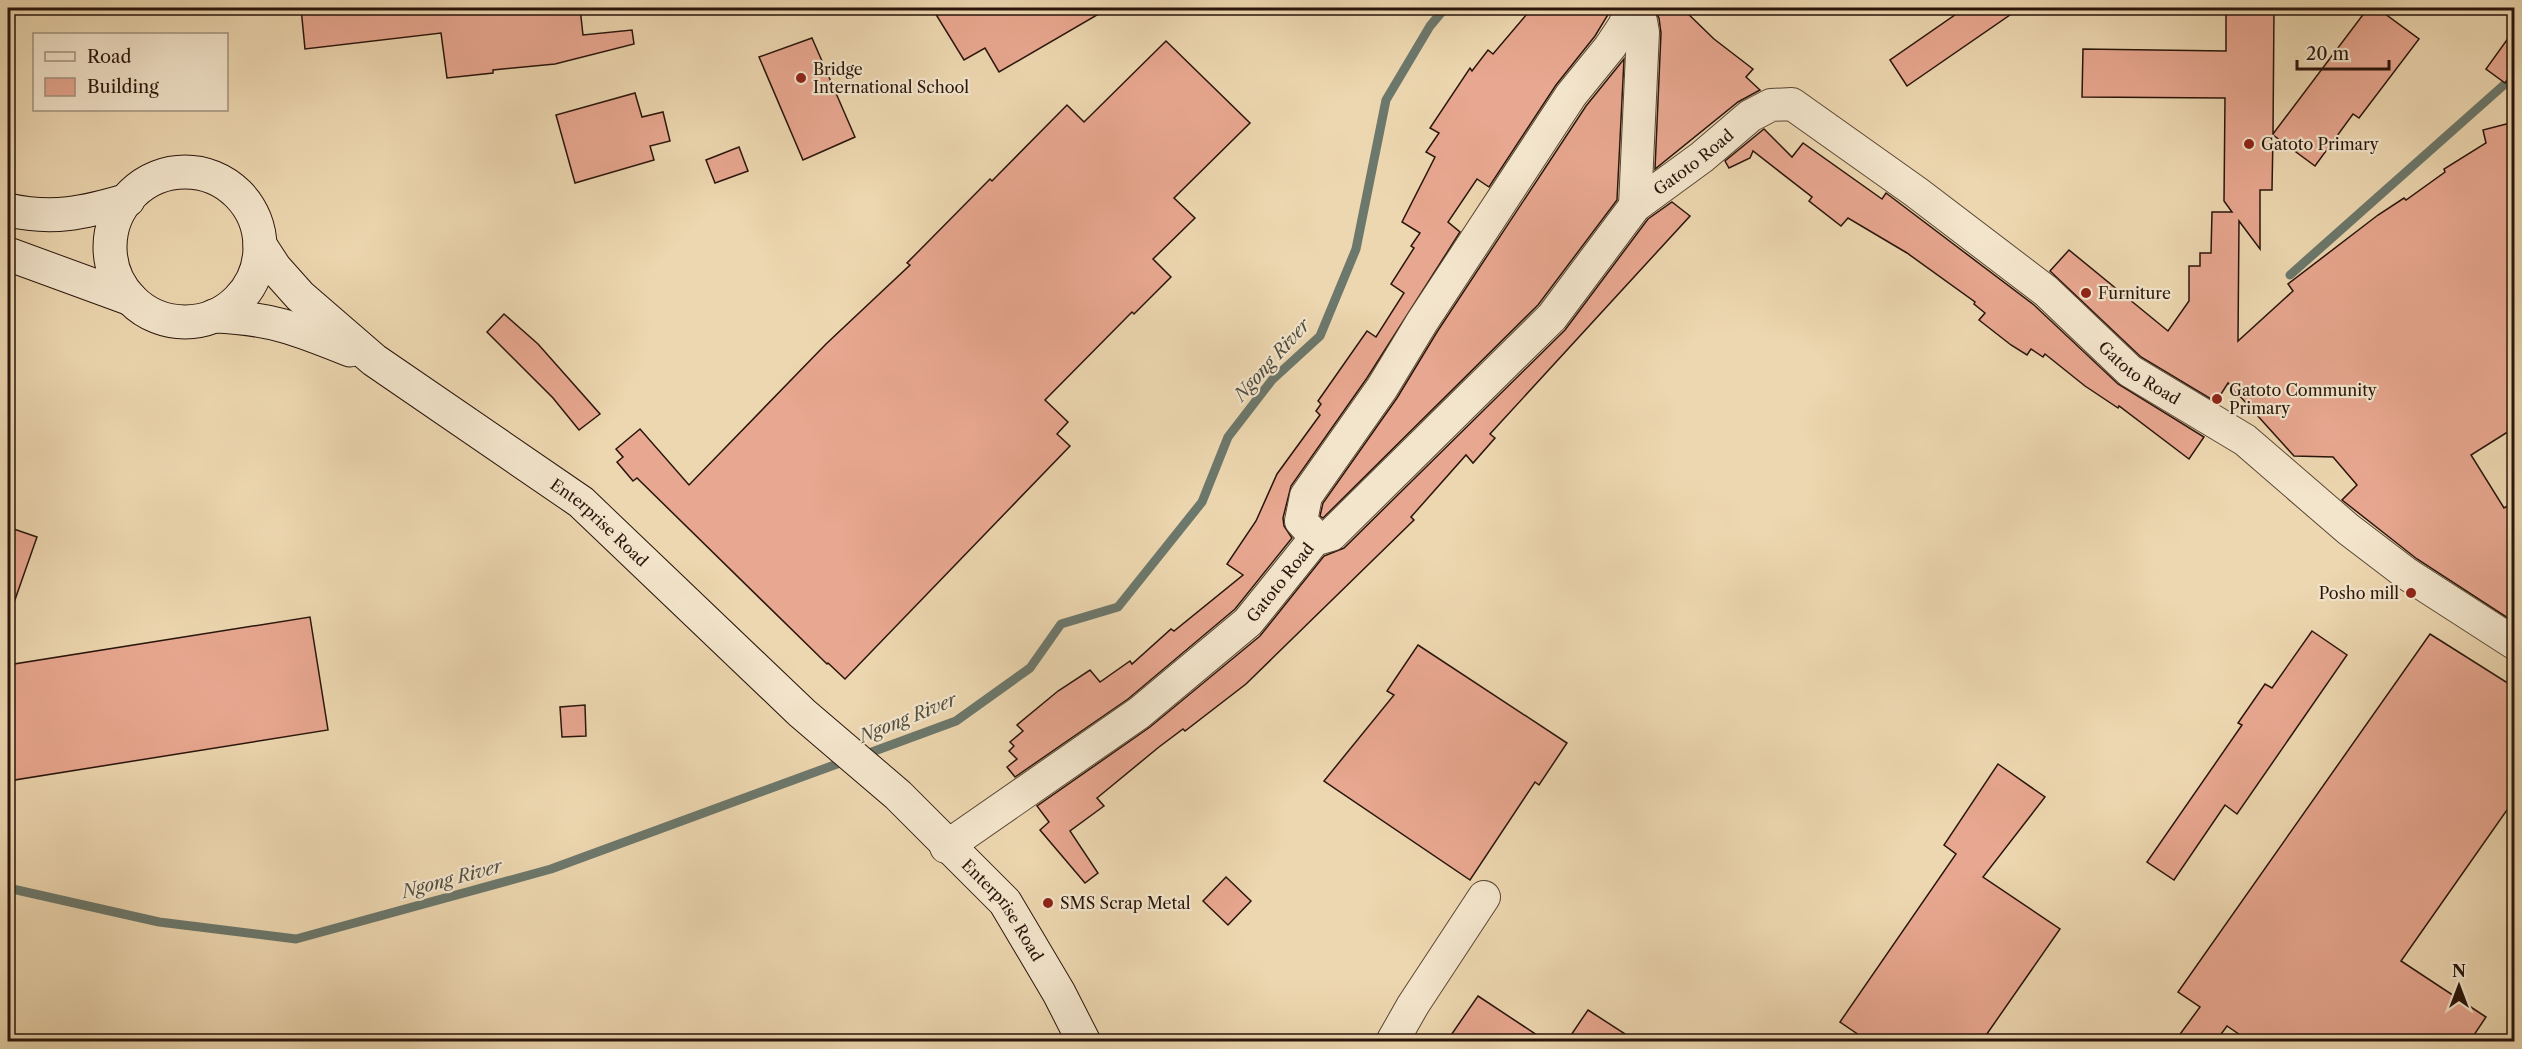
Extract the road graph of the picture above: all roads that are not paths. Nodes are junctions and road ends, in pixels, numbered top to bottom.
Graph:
1 (1630, 9) edge
2 (128, 200) junction
3 (1635, 206) junction
4 (8, 210) edge
5 (260, 245) junction
6 (8, 254) edge
7 (131, 299) junction
8 (214, 316) junction
9 (374, 360) junction
10 (1314, 540) junction
11 (2514, 643) edge
12 (946, 847) junction
13 (1484, 897) dead end
14 (1084, 1041) edge
15 (1392, 1041) edge

1 - 3 street
1 - 10 street
2 - 4 main road
2 - 5 main road
2 - 7 main road
3 - 10 street, Gatoto Road
3 - 11 street, Gatoto Road
5 - 8 main road
5 - 9 main road, Enterprise Road
6 - 7 main road
7 - 8 main road
8 - 9 main road, Enterprise Road
9 - 12 main road, Enterprise Road
10 - 12 street, Gatoto Road
12 - 14 main road, Enterprise Road
13 - 15 street

